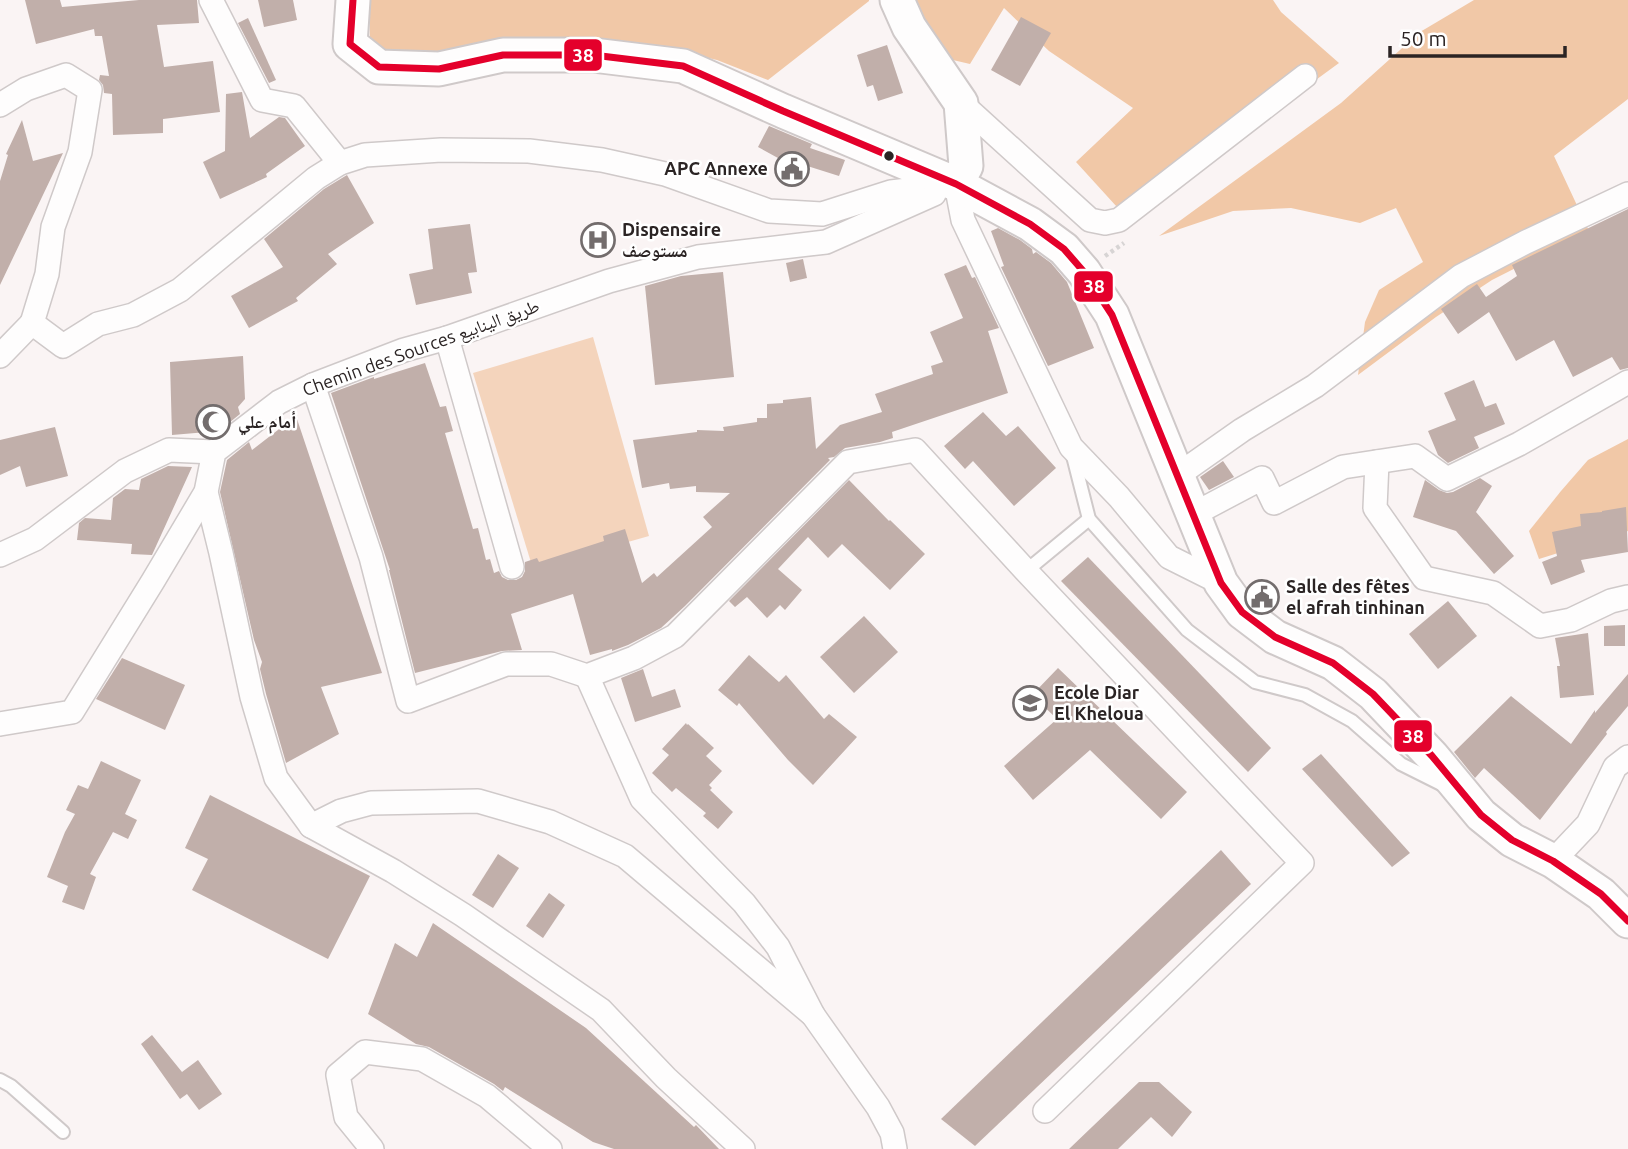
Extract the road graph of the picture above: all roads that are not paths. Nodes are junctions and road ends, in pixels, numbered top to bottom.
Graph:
1 (211, 0) edge
2 (353, 0) edge
3 (897, 0) edge
4 (1305, 76) dead end
5 (961, 103) junction
6 (0, 106) edge
7 (340, 163) junction
8 (956, 184) junction
9 (1628, 194) edge
10 (32, 323) junction
11 (447, 338) junction
12 (0, 356) edge
13 (1628, 382) edge
14 (313, 385) junction
15 (1071, 447) junction
16 (214, 452) junction
17 (1377, 462) junction
18 (1178, 475) junction
19 (206, 492) junction
20 (1194, 514) junction
21 (1089, 519) junction
22 (0, 555) edge
23 (512, 568) dead end
24 (1026, 571) junction
25 (1221, 583) junction
26 (1628, 597) edge
27 (587, 676) junction
28 (0, 724) edge
29 (1628, 757) edge
30 (1463, 795) junction
31 (311, 826) junction
32 (1553, 861) junction
33 (1628, 921) edge
34 (813, 1015) junction
35 (0, 1080) edge
36 (1045, 1111) dead end
37 (63, 1132) dead end
38 (372, 1149) edge
39 (550, 1149) edge
40 (743, 1149) edge
41 (895, 1149) edge

1 - 7 street
2 - 8 street
3 - 5 street
4 - 5 street
5 - 8 street
6 - 10 street
7 - 8 street
7 - 10 street
8 - 11 street, Chemin des Sources طريق الينابيع
8 - 15 street
8 - 18 street
9 - 18 street
10 - 12 street
11 - 14 street, Chemin des Sources طريق الينابيع
11 - 23 street
13 - 17 street
14 - 16 street, Chemin des Sources طريق الينابيع
14 - 27 street
15 - 21 lane
15 - 25 street
16 - 19 street
16 - 22 street
17 - 20 street
17 - 26 street
18 - 20 street
19 - 28 street
19 - 31 street
20 - 25 street
21 - 24 lane
21 - 30 lane
24 - 27 street
24 - 36 street
25 - 30 street
27 - 34 street
29 - 32 street
30 - 32 street
31 - 34 street
31 - 40 street
32 - 33 street
34 - 41 street
35 - 37 lane
38 - 39 street

